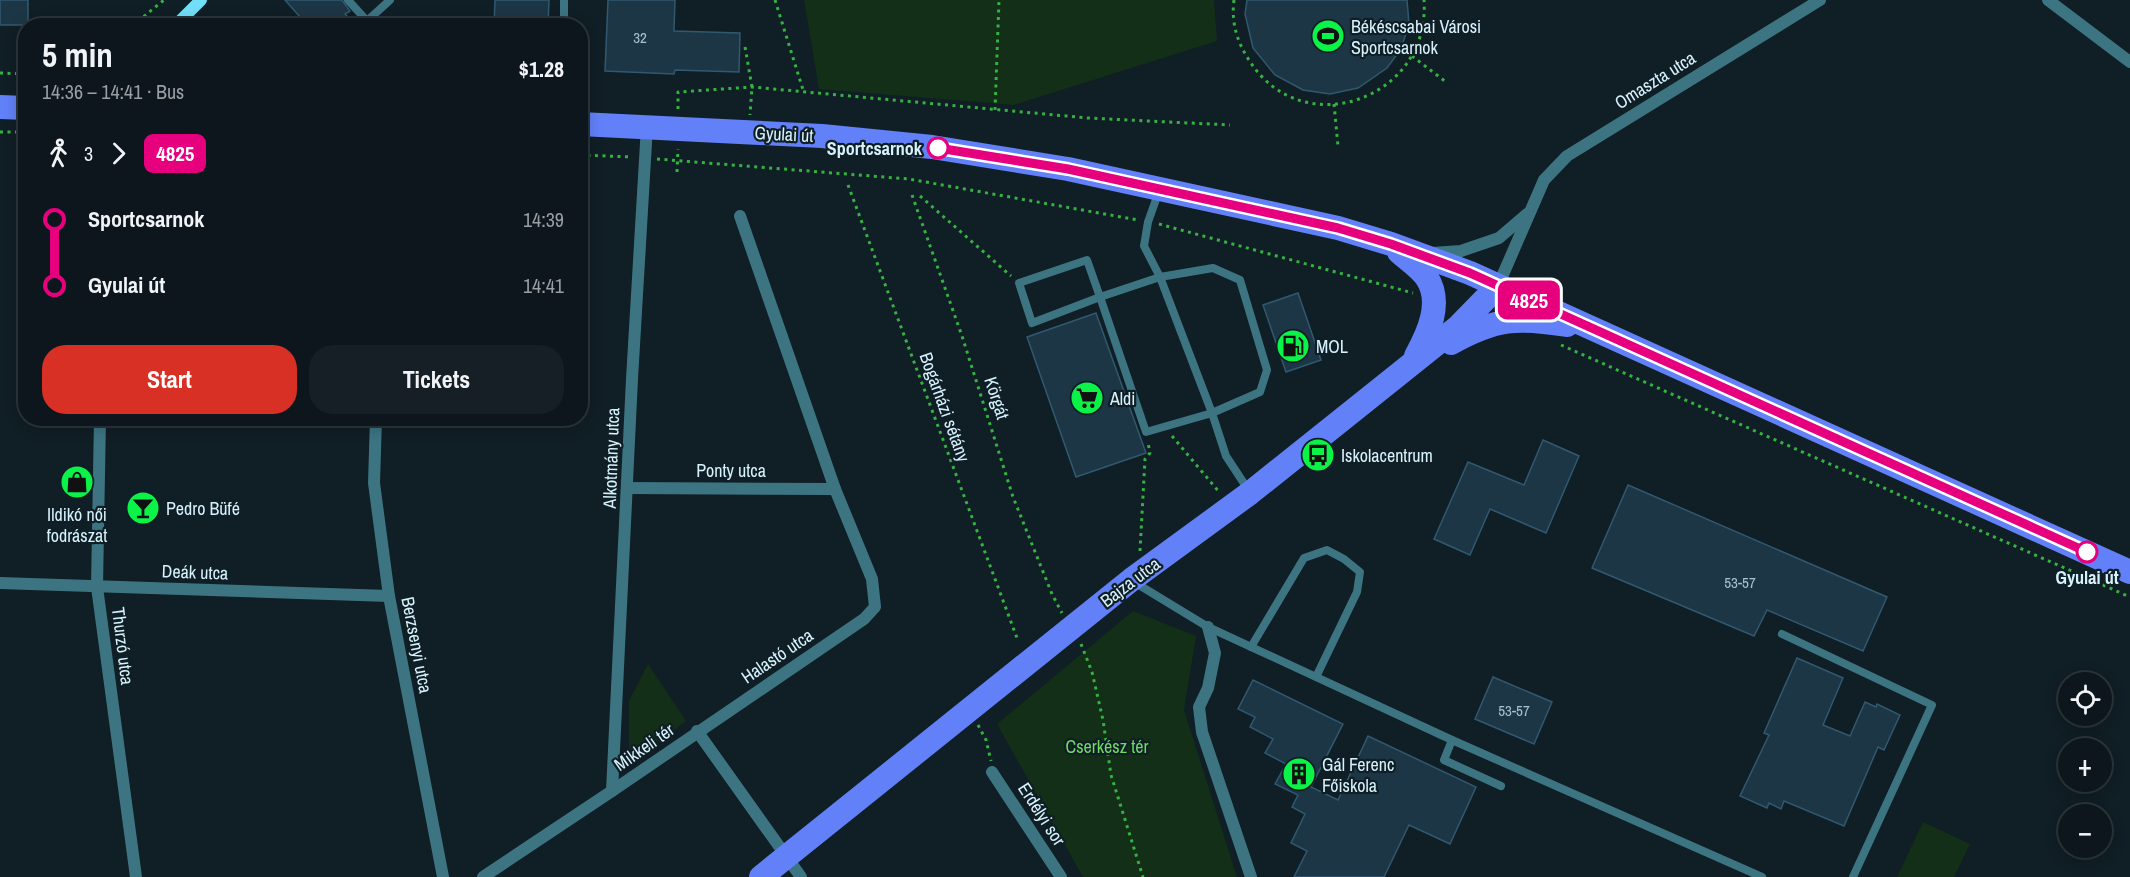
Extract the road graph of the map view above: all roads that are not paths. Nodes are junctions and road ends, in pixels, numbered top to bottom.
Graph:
1 (201, 0) edge
2 (348, 0) edge
3 (390, 0) edge
4 (564, 0) edge
5 (1820, 0) edge
6 (2048, 0) edge
7 (183, 18) edge
8 (364, 18) edge
9 (370, 18) edge
10 (564, 18) edge
11 (2130, 62) edge
12 (0, 107) edge
13 (18, 108) edge
14 (588, 124) edge
15 (647, 126) junction
16 (1159, 190) junction
17 (1530, 212) junction
18 (740, 216) dead end
19 (1391, 244) junction
20 (1420, 255) junction
21 (1160, 277) junction
22 (1498, 286) junction
23 (1100, 297) junction
24 (1600, 331) junction
25 (1410, 366) junction
26 (1212, 413) junction
27 (100, 426) edge
28 (376, 426) edge
29 (627, 488) junction
30 (835, 489) junction
31 (1250, 494) junction
32 (2130, 572) edge
33 (1135, 577) junction
34 (0, 583) edge
35 (97, 587) junction
36 (389, 596) junction
37 (1208, 627) junction
38 (1782, 634) dead end
39 (1251, 647) junction
40 (1316, 677) junction
41 (697, 731) junction
42 (1452, 740) junction
43 (992, 772) road end
44 (1501, 786) dead end
45 (612, 791) junction
46 (786, 858) junction
47 (136, 877) edge
48 (443, 877) edge
49 (483, 877) edge
50 (761, 877) edge
51 (801, 877) edge
52 (1061, 877) edge
53 (1251, 877) edge
54 (1762, 877) edge
55 (1853, 877) edge

1 - 7 main road
2 - 8 lane
3 - 9 lane
4 - 10 lane
5 - 17 street, Omaszta utca
6 - 11 street
12 - 13 main road
14 - 15 main road, Gyulai út
15 - 16 main road, Gyulai út
15 - 29 street, Alkotmány utca
16 - 19 main road, Gyulai út
16 - 21 lane
17 - 20 street, Omaszta utca
17 - 22 street, Omaszta utca
18 - 30 street
19 - 20 main road, Gyulai út
19 - 25 main road
20 - 22 main road, Gyulai út
21 - 23 lane
21 - 26 lane
21 - 26 lane
22 - 24 main road, Gyulai út
22 - 25 main road, Bajza utca
23 - 23 lane
23 - 26 lane
24 - 25 main road
24 - 32 main road, Gyulai út
25 - 31 main road, Bajza utca
26 - 31 lane
27 - 35 street, Thurzó utca
28 - 36 street, Berzsenyi utca
29 - 30 street, Ponty utca
29 - 45 street, Alkotmány utca
30 - 41 street, Halastó utca
31 - 33 main road, Bajza utca
33 - 37 lane
33 - 46 main road, Bajza utca
34 - 35 street, Deák utca
35 - 36 street, Deák utca
35 - 47 street, Thurzó utca
36 - 48 street, Berzsenyi utca
37 - 39 lane
37 - 53 street
38 - 55 lane
39 - 40 lane
39 - 40 lane
40 - 42 lane
41 - 45 street, Mikkeli tér
41 - 46 street, Mikkeli tér
42 - 44 lane
42 - 54 lane
43 - 52 street, Erdélyi sor
45 - 49 street, Mikkeli tér
46 - 50 main road, Bajza utca
46 - 51 street, Mikkeli tér

